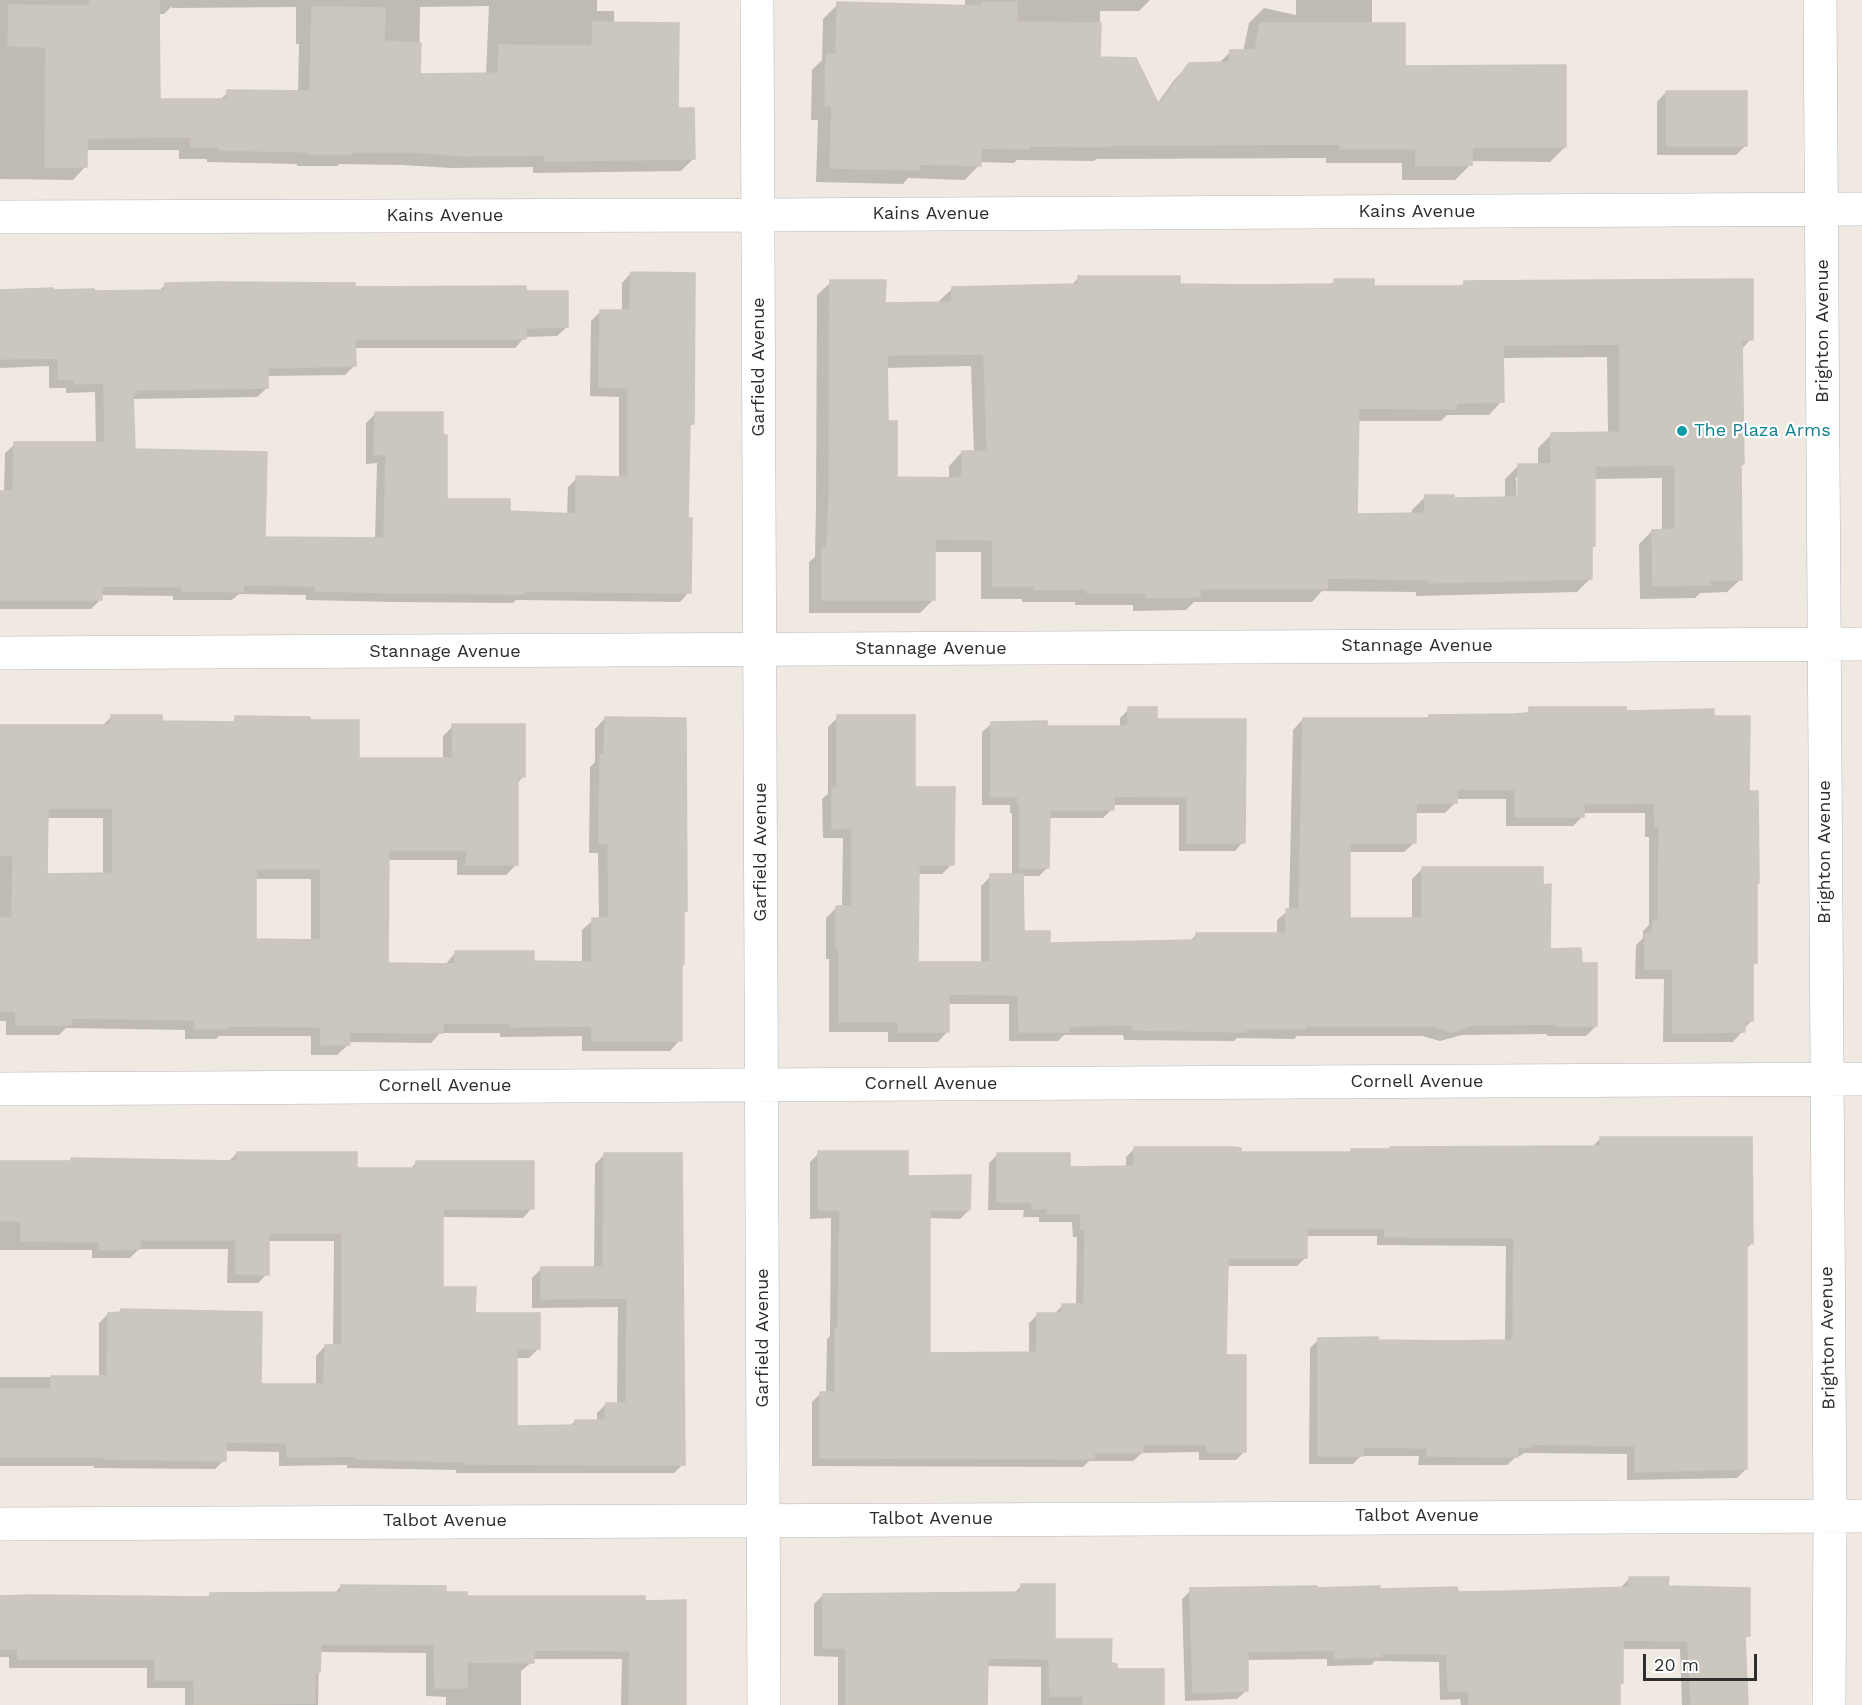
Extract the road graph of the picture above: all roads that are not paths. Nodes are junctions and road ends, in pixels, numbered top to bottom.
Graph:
1 (757, 0) edge
2 (1820, 0) edge
3 (1862, 209) edge
4 (1822, 210) junction
5 (758, 215) junction
6 (0, 217) edge
7 (1825, 644) junction
8 (1862, 644) edge
9 (761, 651) junction
10 (0, 653) edge
11 (1862, 1079) edge
12 (1826, 1080) junction
13 (762, 1085) junction
14 (0, 1089) edge
15 (1830, 1516) junction
16 (1862, 1516) edge
17 (764, 1519) junction
18 (0, 1524) edge
19 (764, 1705) edge
20 (1829, 1705) edge

1 - 5 street, Garfield Avenue
2 - 4 street, Brighton Avenue
3 - 4 street, Kains Avenue
4 - 5 street, Kains Avenue
4 - 7 street, Brighton Avenue
5 - 6 street, Kains Avenue
5 - 9 street, Garfield Avenue
7 - 8 street, Stannage Avenue
7 - 9 street, Stannage Avenue
7 - 12 street, Brighton Avenue
9 - 10 street, Stannage Avenue
9 - 13 street, Garfield Avenue
11 - 12 street, Cornell Avenue
12 - 13 street, Cornell Avenue
12 - 15 street, Brighton Avenue
13 - 14 street, Cornell Avenue
13 - 17 street, Garfield Avenue
15 - 16 street, Talbot Avenue
15 - 17 street, Talbot Avenue
15 - 20 street, Brighton Avenue
17 - 18 street, Talbot Avenue
17 - 19 street, Garfield Avenue

